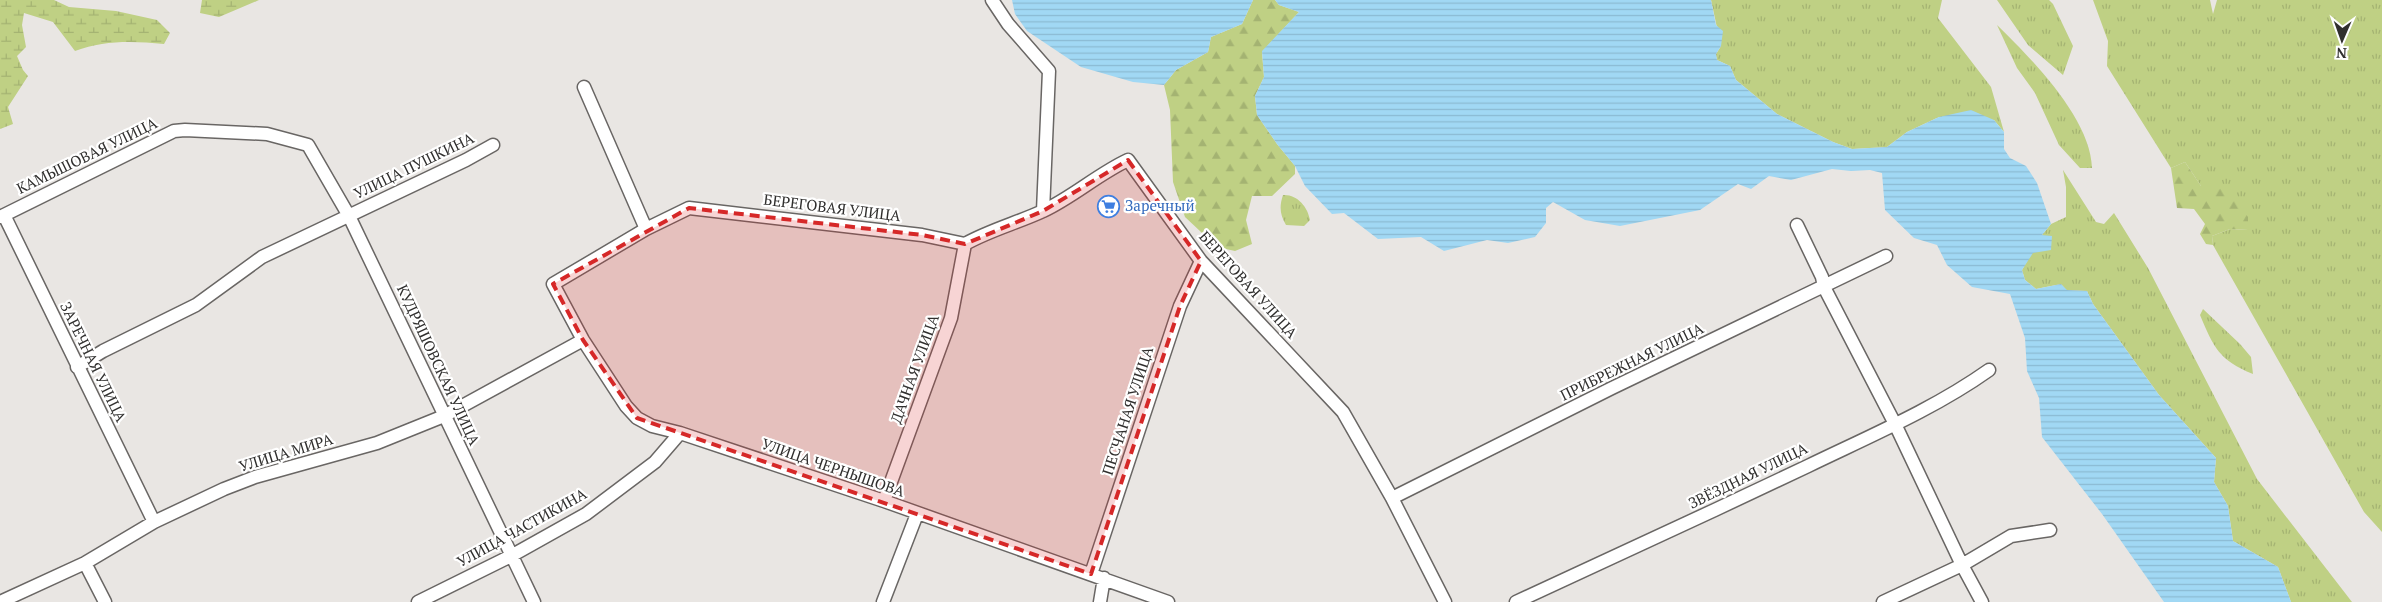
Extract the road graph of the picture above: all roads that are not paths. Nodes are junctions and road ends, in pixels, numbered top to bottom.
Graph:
1 (992, 0) edge
2 (584, 86) dead end
3 (308, 145) joint
4 (493, 145) dead end
5 (1043, 211) junction
6 (2, 215) edge
7 (349, 216) junction
8 (1797, 225) dead end
9 (646, 229) junction
10 (965, 244) junction
11 (1886, 256) dead end
12 (1201, 261) junction
13 (553, 284) joint
14 (1824, 288) junction
15 (583, 340) junction
16 (77, 367) junction
17 (1989, 370) dead end
18 (444, 416) junction
19 (1895, 424) junction
20 (680, 432) junction
21 (1392, 498) junction
22 (884, 501) junction
23 (917, 514) junction
24 (154, 522) junction
25 (2050, 530) dead end
26 (511, 556) junction
27 (85, 563) junction
28 (1962, 565) junction
29 (1091, 574) junction
30 (1104, 578) junction
31 (0, 602) edge
32 (105, 602) edge
33 (418, 602) edge
34 (534, 602) edge
35 (883, 602) edge
36 (1100, 602) edge
37 (1168, 602) edge
38 (1444, 602) edge
39 (1516, 602) edge
40 (1883, 602) edge
41 (1982, 602) edge

1 - 5 street
2 - 9 street
3 - 6 street, КАМЫШОВАЯ УЛИЦА
3 - 7 street, КУДРЯШОВСКАЯ УЛИЦА
4 - 7 street, УЛИЦА ПУШКИНА
5 - 10 street, БЕРЕГОВАЯ УЛИЦА
5 - 12 street, БЕРЕГОВАЯ УЛИЦА
6 - 16 street, ЗАРЕЧНАЯ УЛИЦА
7 - 16 street, УЛИЦА ПУШКИНА
7 - 18 street, КУДРЯШОВСКАЯ УЛИЦА
8 - 14 street
9 - 10 street, БЕРЕГОВАЯ УЛИЦА
9 - 13 street, БЕРЕГОВАЯ УЛИЦА
10 - 22 street, ДАЧНАЯ УЛИЦА
11 - 14 street, ПРИБРЕЖНАЯ УЛИЦА
12 - 21 street, БЕРЕГОВАЯ УЛИЦА
12 - 29 street, ПЕСЧАНАЯ УЛИЦА
13 - 15 street, УЛИЦА ЧЕРНЫШОВА
14 - 19 street
14 - 21 street, ПРИБРЕЖНАЯ УЛИЦА
15 - 18 street, УЛИЦА МИРА
15 - 20 street, УЛИЦА ЧЕРНЫШОВА
16 - 24 street, ЗАРЕЧНАЯ УЛИЦА
17 - 19 street, ЗВЁЗДНАЯ УЛИЦА
18 - 24 street, УЛИЦА МИРА
18 - 26 street, КУДРЯШОВСКАЯ УЛИЦА
19 - 28 street
19 - 39 street, ЗВЁЗДНАЯ УЛИЦА
20 - 22 street, УЛИЦА ЧЕРНЫШОВА
20 - 26 street, УЛИЦА ЧАСТИКИНА
21 - 38 street, БЕРЕГОВАЯ УЛИЦА
22 - 23 street, УЛИЦА ЧЕРНЫШОВА
23 - 29 street, УЛИЦА ЧЕРНЫШОВА
23 - 35 street
24 - 27 street, УЛИЦА МИРА
25 - 28 street
26 - 33 street, УЛИЦА ЧАСТИКИНА
26 - 34 street, КУДРЯШОВСКАЯ УЛИЦА
27 - 31 street, УЛИЦА МИРА
27 - 32 street
28 - 40 street
28 - 41 street
29 - 30 street, УЛИЦА ЧЕРНЫШОВА
30 - 36 street
30 - 37 street, УЛИЦА ЧЕРНЫШОВА

